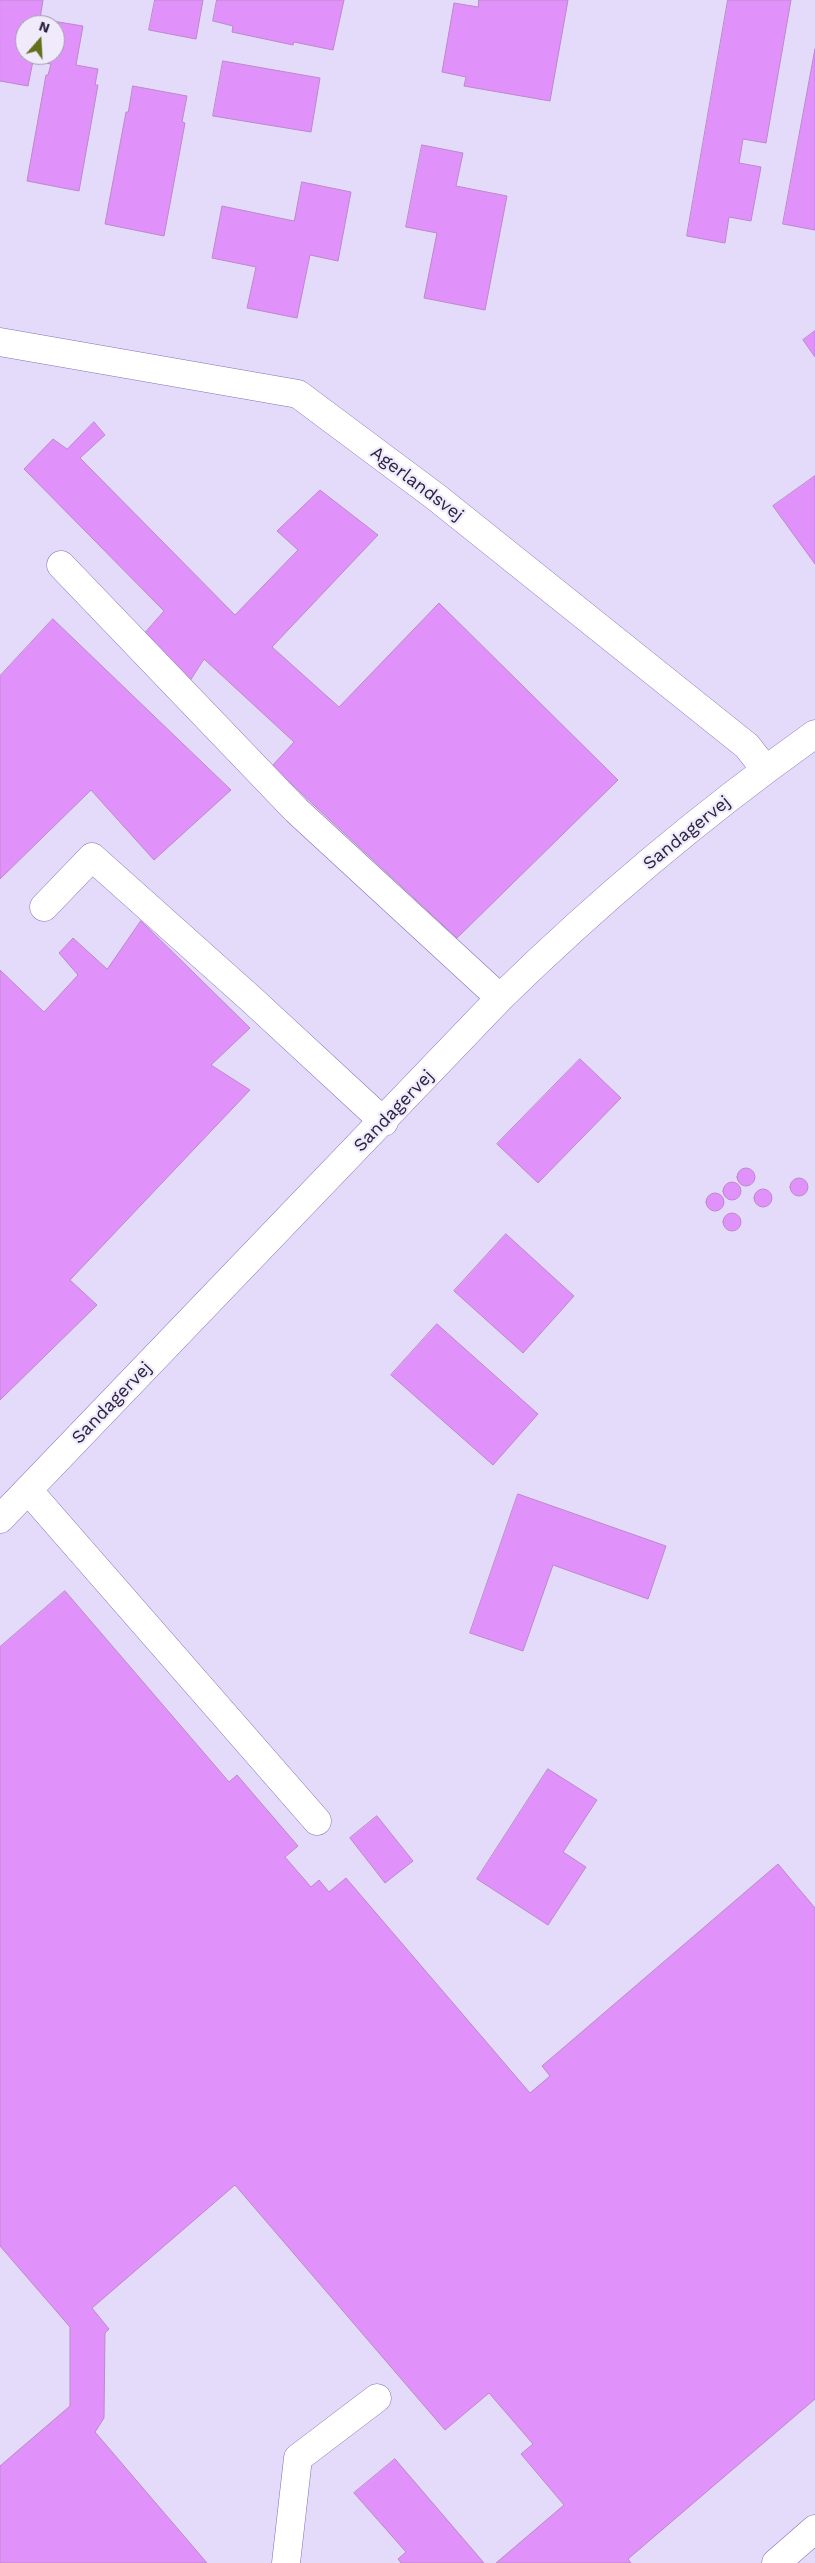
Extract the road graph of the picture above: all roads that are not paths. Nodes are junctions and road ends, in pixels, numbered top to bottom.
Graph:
1 (0, 342) edge
2 (61, 565) dead end
3 (815, 734) edge
4 (765, 769) junction
5 (44, 907) dead end
6 (500, 998) junction
7 (384, 1122) junction
8 (28, 1490) junction
9 (0, 1519) edge
10 (317, 1821) dead end
11 (377, 2398) dead end
12 (815, 2529) edge
13 (286, 2563) edge
14 (776, 2563) edge

1 - 4 street, Agerlandsvej
2 - 6 street
3 - 4 street, Sandagervej
4 - 6 street, Sandagervej
5 - 7 street
6 - 7 street, Sandagervej
7 - 8 street, Sandagervej
8 - 9 street, Sandagervej
8 - 10 street
11 - 13 street
12 - 14 street

